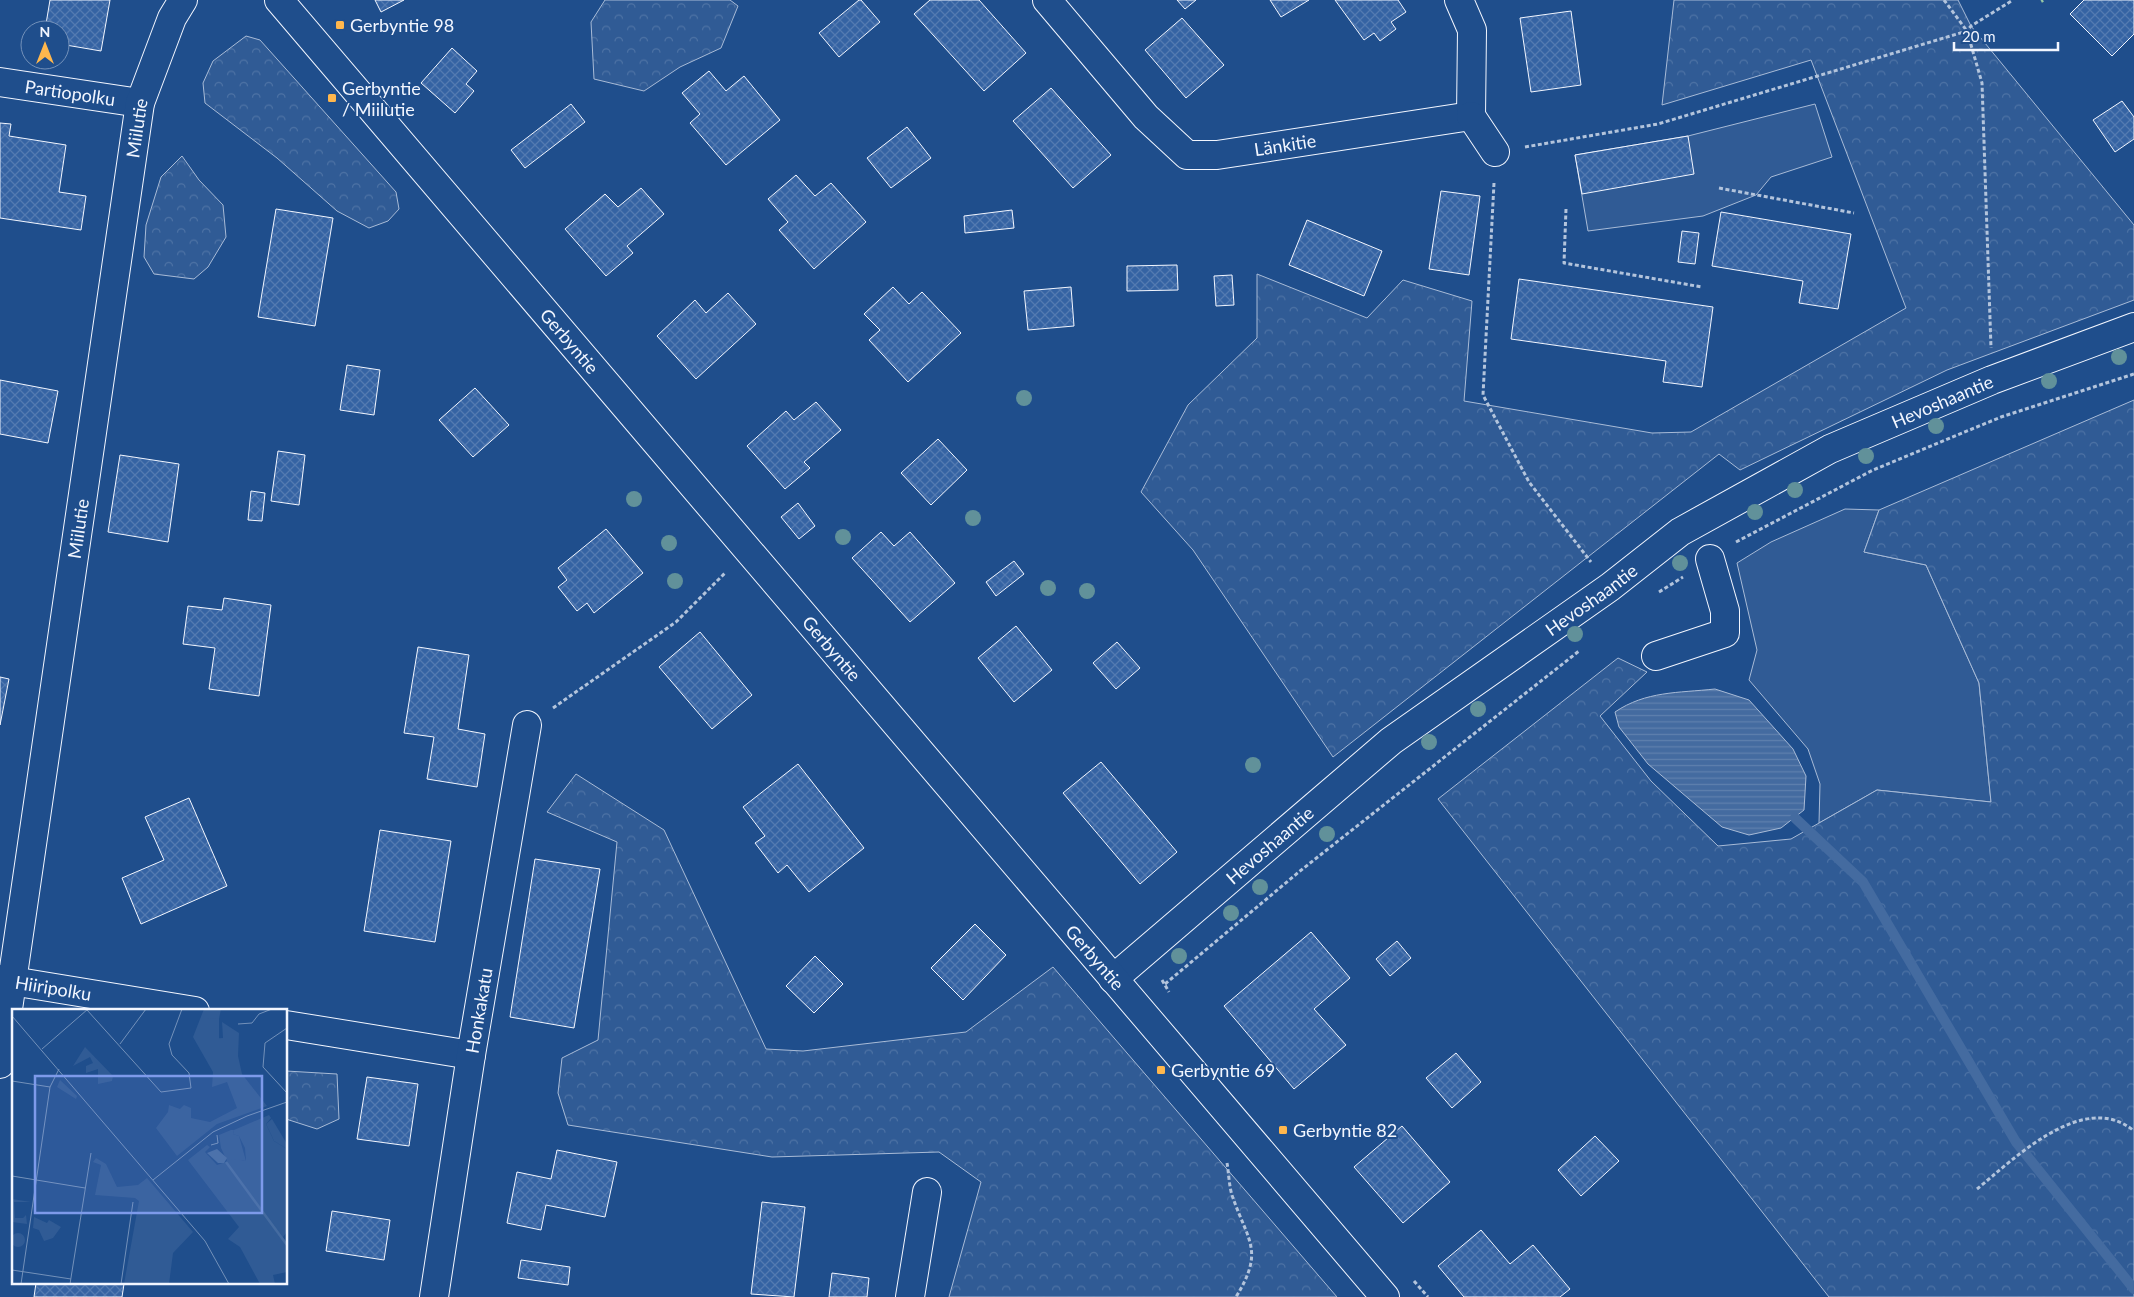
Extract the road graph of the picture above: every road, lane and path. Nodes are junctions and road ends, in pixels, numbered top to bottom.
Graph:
1 (183, 0) edge
2 (279, 0) edge
3 (1048, 0) edge
4 (1459, 0) edge
5 (1944, 0) edge
6 (2013, 0) edge
7 (1967, 31) junction
8 (0, 82) edge
9 (140, 103) junction
10 (1471, 116) junction
11 (1495, 152) junction
12 (1719, 188) dead end
13 (1566, 209) dead end
14 (1854, 213) dead end
15 (1702, 287) dead end
16 (2134, 327) edge
17 (1992, 380) junction
18 (2000, 417) dead end
19 (753, 555) junction
20 (1710, 559) dead end
21 (1610, 587) junction
22 (1656, 656) dead end
23 (527, 725) joint
24 (1113, 979) junction
25 (6, 980) edge
26 (183, 1009) edge
27 (288, 1026) edge
28 (471, 1055) junction
29 (0, 1064) edge
30 (1240, 1127) junction
31 (2134, 1131) edge
32 (1977, 1189) dead end
33 (927, 1192) dead end
34 (434, 1297) edge
35 (910, 1297) edge
36 (1236, 1297) edge
37 (1385, 1297) edge

1 - 9 street, Miilutie
2 - 19 street, Gerbyntie
3 - 10 street, Länkitie
4 - 10 street
5 - 7 path
6 - 7 path
7 - 11 path
7 - 17 path
8 - 9 street, Partiopolku
9 - 25 street, Miilutie
10 - 11 street
11 - 21 path
12 - 14 path
13 - 15 path
16 - 17 street, Hevoshaantie
17 - 18 path
17 - 21 street, Hevoshaantie
19 - 23 path
19 - 24 street, Gerbyntie
20 - 22 street
21 - 24 street, Hevoshaantie
23 - 28 street, Honkakatu
24 - 30 street, Gerbyntie
25 - 26 street, Hiiripolku
25 - 29 street, Miilutie
27 - 28 street
28 - 34 street, Honkakatu
30 - 36 path
30 - 37 street, Gerbyntie
31 - 32 path
33 - 35 street

